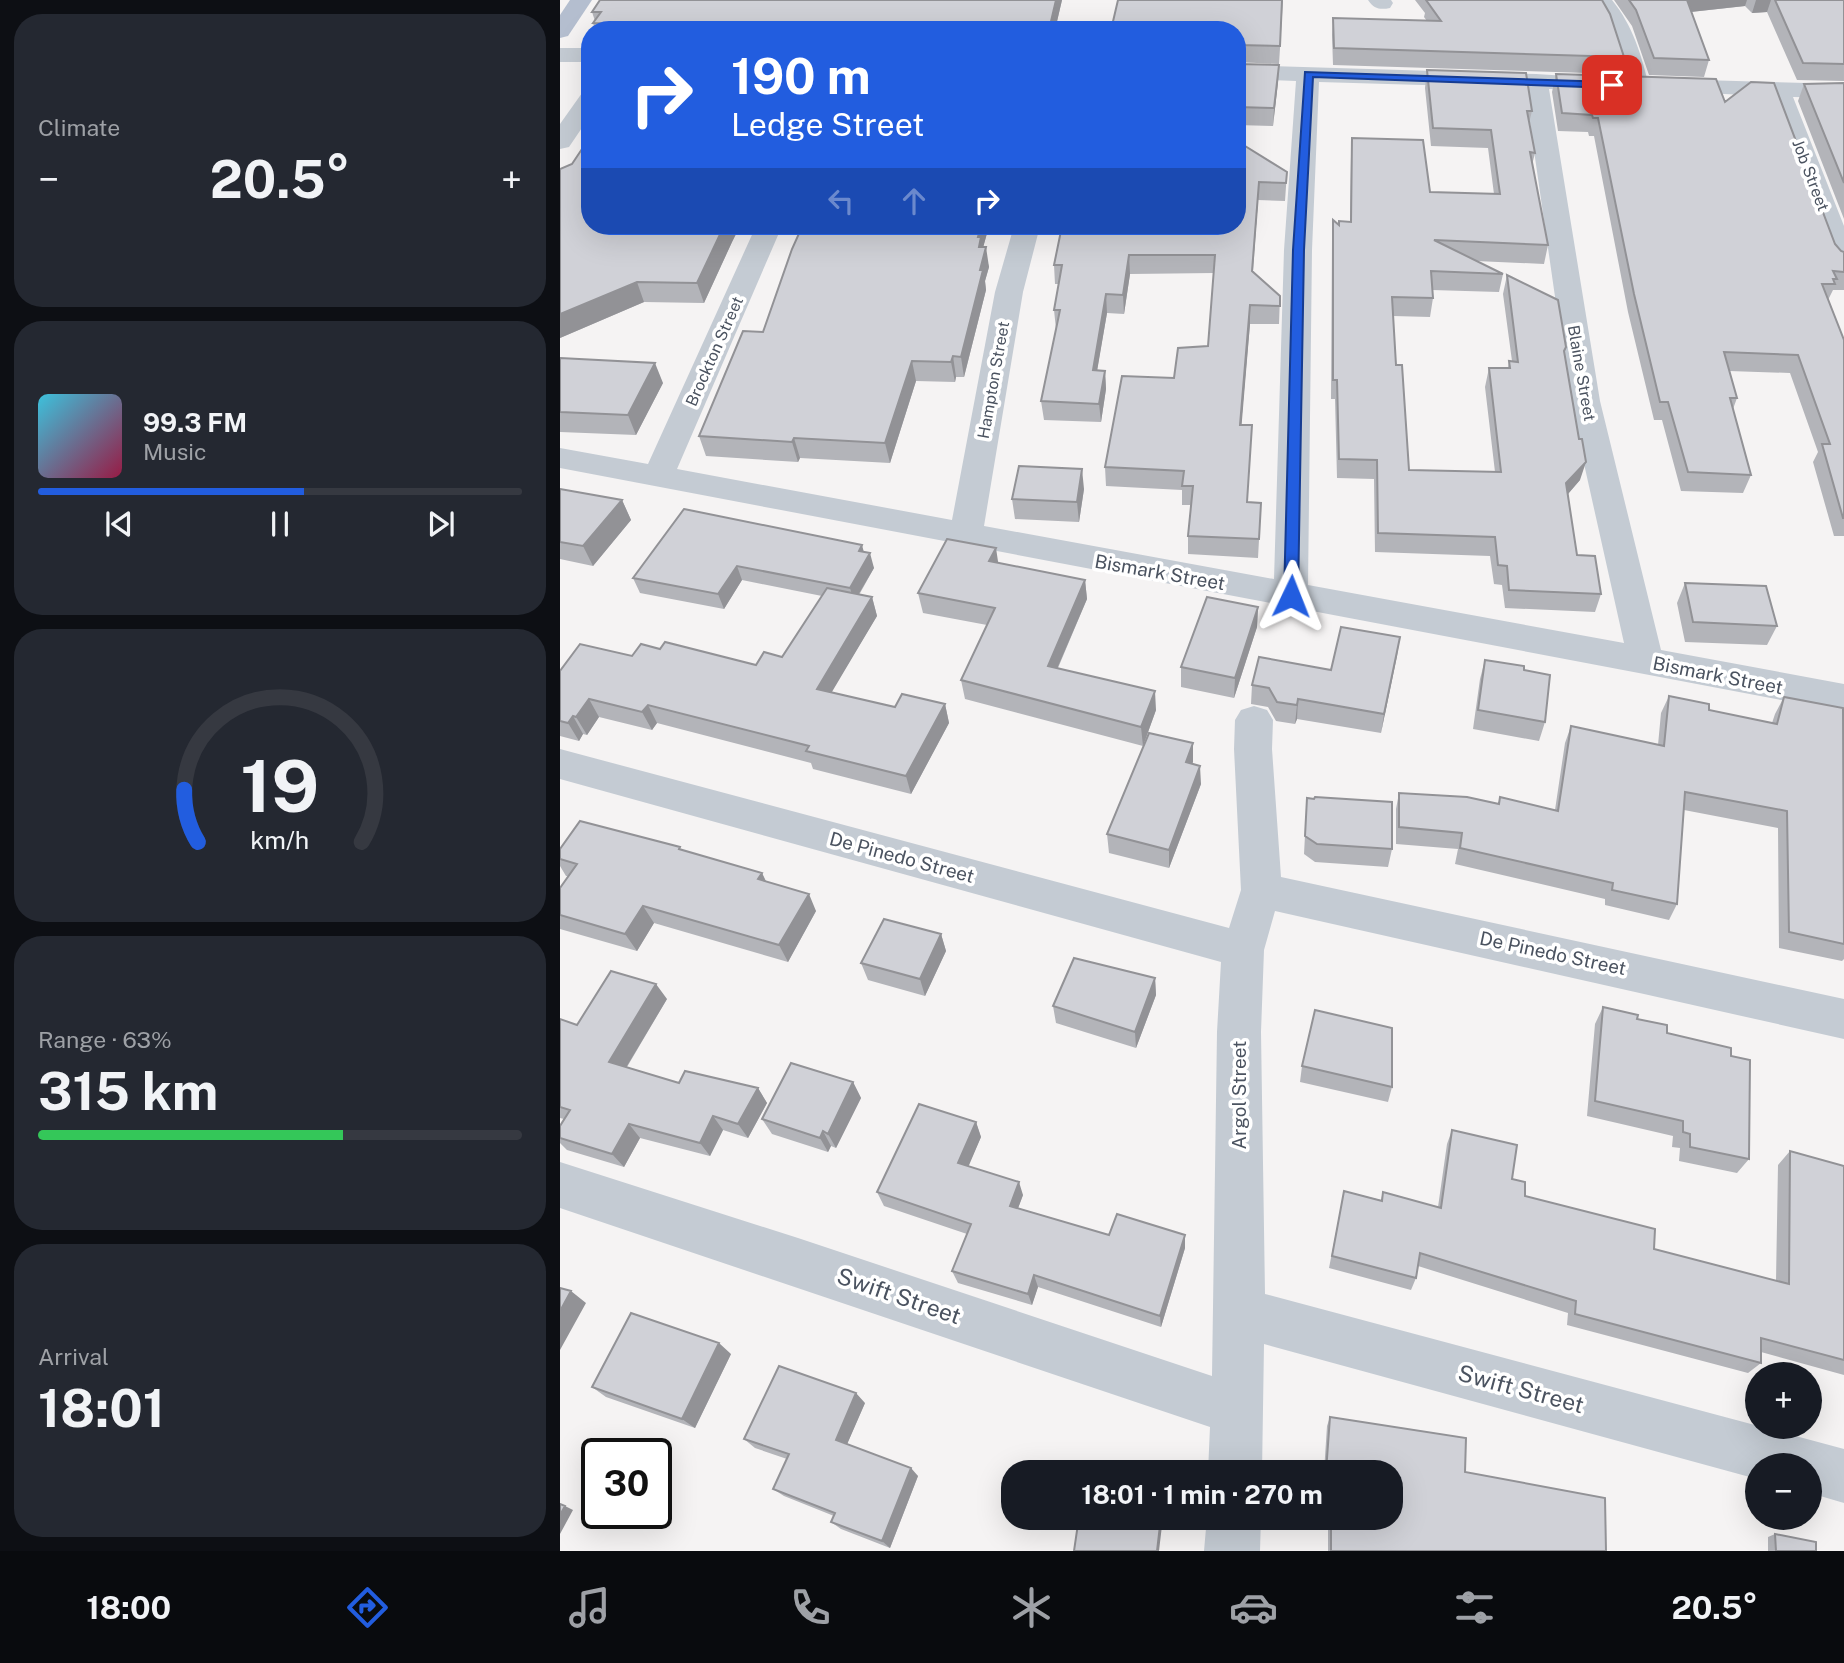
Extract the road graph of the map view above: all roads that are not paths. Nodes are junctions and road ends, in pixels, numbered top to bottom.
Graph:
1 (581, 0) edge
2 (1601, 0) edge
3 (560, 31) edge
4 (560, 55) edge
5 (581, 55) edge
6 (1246, 72) edge
7 (1308, 74) junction
8 (1535, 81) junction
9 (1637, 86) junction
10 (1778, 89) junction
11 (1844, 91) edge
12 (581, 111) edge
13 (560, 142) edge
14 (765, 235) edge
15 (1025, 235) edge
16 (1844, 261) edge
17 (560, 458) edge
18 (658, 476) junction
19 (966, 536) junction
20 (1291, 596) junction
21 (1646, 662) junction
22 (1844, 698) edge
23 (1254, 720) dead end
24 (560, 764) edge
25 (1261, 890) junction
26 (1243, 950) junction
27 (1844, 1019) edge
28 (560, 1185) edge
29 (1240, 1312) junction
30 (1237, 1410) junction
31 (1758, 1453) edge
32 (1235, 1460) edge
33 (1822, 1470) edge
34 (1844, 1476) edge
35 (1233, 1530) edge
36 (1232, 1551) edge

1 - 3 main road
2 - 9 street
4 - 5 street
6 - 7 street
7 - 8 street
7 - 20 street
8 - 9 street
8 - 21 street, Blaine Street
9 - 10 street
10 - 11 street
10 - 16 street, Job Street
12 - 13 street
14 - 18 street, Brockton Street
15 - 19 street, Hampton Street
17 - 18 street, Bismark Street
18 - 19 street, Bismark Street
19 - 20 street, Bismark Street
20 - 21 street, Bismark Street
21 - 22 street, Bismark Street
23 - 25 street, Argol Street
24 - 26 street, De Pinedo Street
25 - 26 street, Argol Street
25 - 27 street, De Pinedo Street
26 - 29 street, Argol Street
28 - 30 street, Swift Street
29 - 30 street, Argol Street
29 - 31 street, Swift Street
30 - 32 street, Argol Street
33 - 34 street
35 - 36 street

